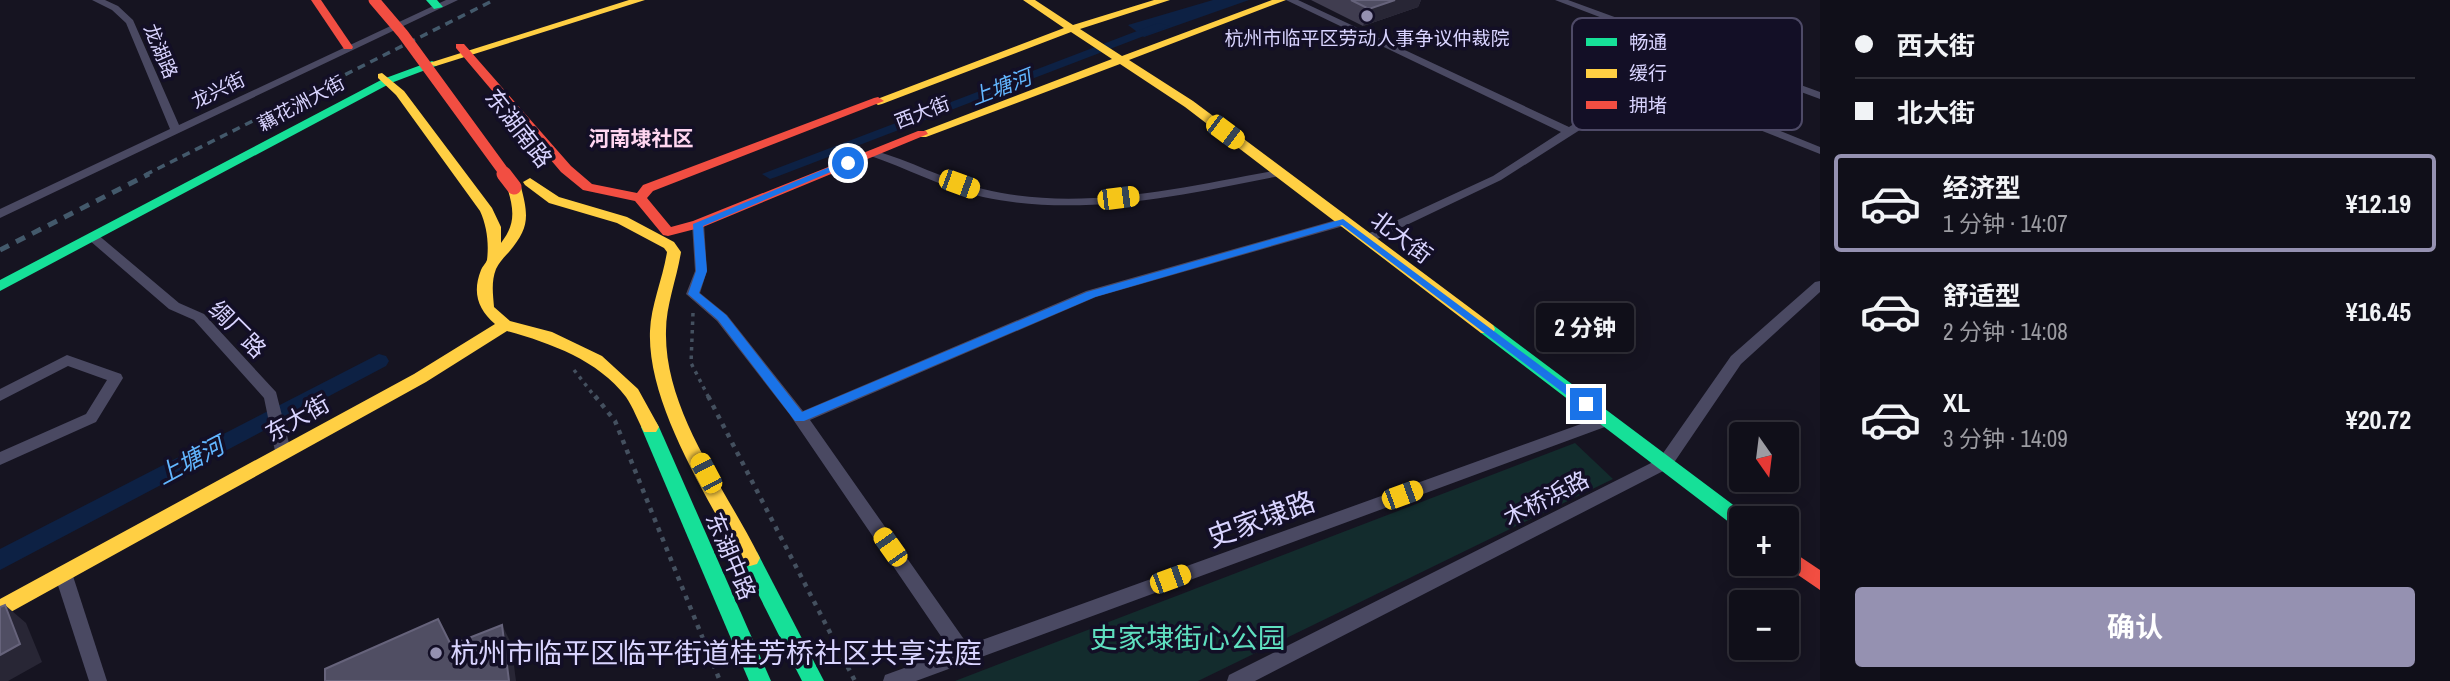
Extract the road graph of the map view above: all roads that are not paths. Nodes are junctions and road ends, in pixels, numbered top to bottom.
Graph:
1 (97, 0) edge
2 (316, 0) edge
3 (374, 0) edge
4 (388, 0) edge
5 (618, 0) edge
6 (640, 0) edge
7 (1028, 0) edge
8 (1165, 0) edge
9 (1282, 0) edge
10 (1291, 0) edge
11 (1560, 0) edge
12 (441, 2) edge
13 (1610, 18) edge
14 (1073, 28) junction
15 (348, 47) junction
16 (462, 49) junction
17 (1119, 59) junction
18 (385, 78) junction
19 (1802, 89) edge
20 (1820, 96) edge
21 (176, 130) junction
22 (1573, 130) edge
23 (1768, 130) edge
24 (1570, 132) junction
25 (1820, 151) edge
26 (873, 153) junction
27 (1279, 173) junction
28 (522, 185) junction
29 (644, 193) junction
30 (0, 214) edge
31 (1343, 222) junction
32 (698, 224) junction
33 (662, 235) junction
34 (93, 237) junction
35 (1367, 239) junction
36 (493, 259) junction
37 (0, 278) edge
38 (1820, 285) edge
39 (0, 286) edge
40 (663, 305) joint
41 (505, 325) junction
42 (0, 396) edge
43 (800, 418) junction
44 (1608, 420) junction
45 (283, 451) junction
46 (0, 459) edge
47 (1665, 463) junction
48 (1729, 512) edge
49 (1799, 565) edge
50 (63, 573) junction
51 (1820, 581) edge
52 (0, 609) edge
53 (964, 654) junction
54 (97, 681) edge
55 (760, 681) edge
56 (813, 681) edge
57 (892, 681) edge
58 (1236, 681) edge

1 - 21 street, 龙湖路
2 - 15 main road
3 - 28 main road, 东湖南路, bridge
4 - 28 main road, 东湖南路
5 - 16 main road, 藕花洲大街
6 - 16 main road, 藕花洲大街
7 - 14 main road, 北大街
8 - 14 main road, 西大街
9 - 17 main road, 西大街
10 - 24 street
11 - 13 street
12 - 15 street, 龙兴街
14 - 17 main road, 北大街
14 - 29 main road, 西大街
15 - 21 street, 龙兴街
16 - 18 main road, 藕花洲大街
16 - 29 main road
17 - 26 main road, 西大街
17 - 27 main road, 北大街
18 - 34 main road, 藕花洲大街
18 - 36 main road
18 - 37 main road, 藕花洲大街
19 - 20 street
21 - 30 street, 龙兴街
22 - 24 street
23 - 25 street
24 - 35 street
26 - 27 street
26 - 32 main road, 西大街
27 - 31 main road, 北大街
28 - 33 main road, 东湖南路
28 - 36 main road, 东湖南路
29 - 33 main road
31 - 35 main road, 北大街
31 - 43 street
32 - 33 main road, 西大街
32 - 43 street
33 - 40 main road, 东湖南路
34 - 39 main road, 藕花洲大街
34 - 45 street, 绸厂路
35 - 44 main road, 北大街
36 - 41 main road
38 - 47 street, 木桥浜路
40 - 56 main road, 东湖中路
41 - 45 main road, 东大街
41 - 55 main road, 东湖中路
42 - 46 street
43 - 53 street
44 - 47 main road, 北大街
44 - 53 street, 史家埭路
45 - 50 main road, 东大街
47 - 48 main road, 北大街
47 - 58 street, 木桥浜路
49 - 51 main road
50 - 52 main road, 东大街
50 - 54 street
53 - 57 street, 史家埭路

